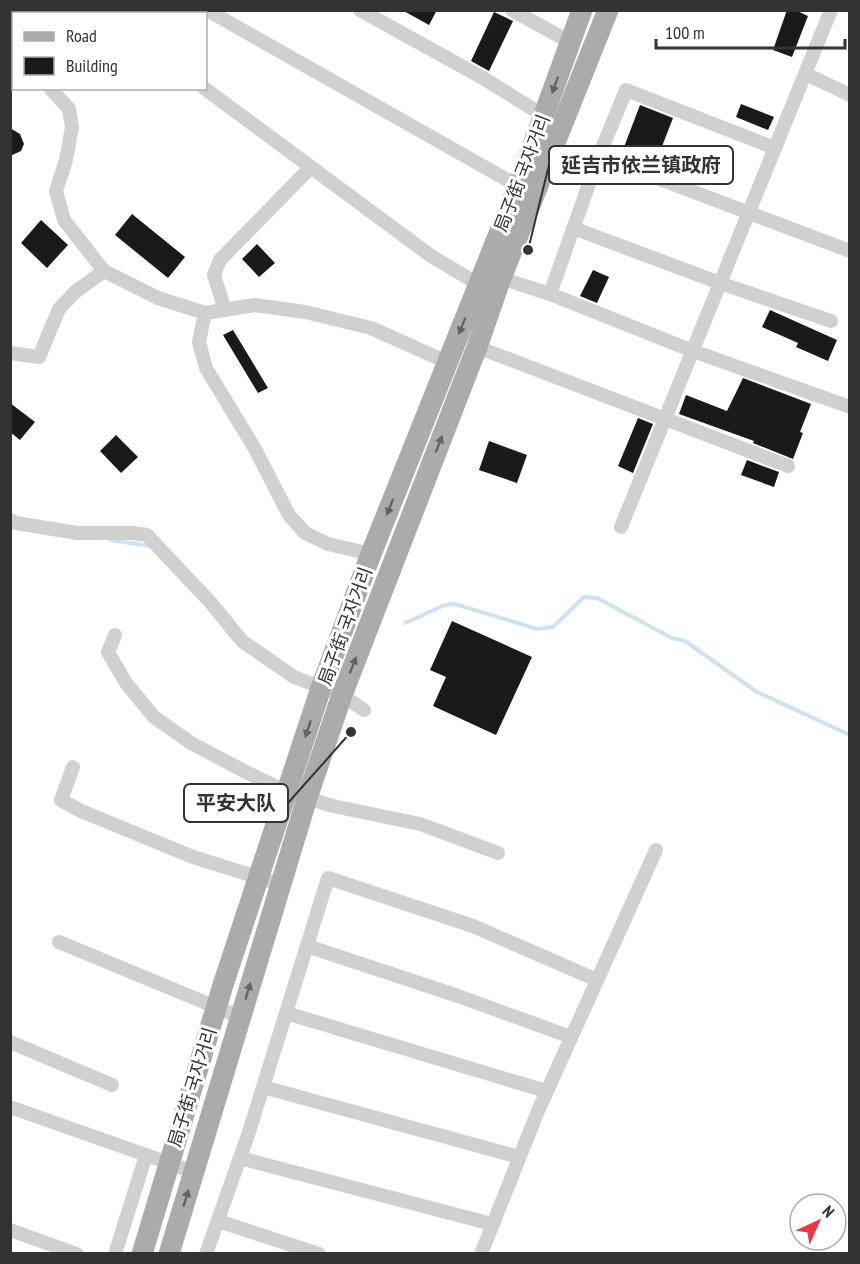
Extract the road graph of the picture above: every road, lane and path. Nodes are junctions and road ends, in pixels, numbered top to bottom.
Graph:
1 (207, 10) edge
2 (360, 10) edge
3 (512, 10) edge
4 (582, 10) edge
5 (608, 10) edge
6 (831, 10) edge
7 (570, 42) junction
8 (806, 74) junction
9 (52, 90) edge
10 (207, 90) edge
11 (849, 95) edge
12 (544, 116) junction
13 (775, 148) junction
14 (599, 156) junction
15 (311, 167) junction
16 (518, 186) junction
17 (749, 212) junction
18 (573, 228) junction
19 (849, 251) edge
20 (104, 271) junction
21 (487, 278) junction
22 (720, 283) junction
23 (550, 294) junction
24 (225, 310) junction
25 (205, 313) junction
26 (831, 321) dead end
27 (477, 347) junction
28 (693, 351) junction
29 (10, 353) edge
30 (447, 362) junction
31 (849, 407) edge
32 (665, 419) junction
33 (788, 466) dead end
34 (13, 526) edge
35 (621, 527) dead end
36 (371, 554) junction
37 (115, 635) dead end
38 (321, 688) junction
39 (342, 695) junction
40 (364, 710) dead end
41 (74, 767) dead end
42 (297, 795) junction
43 (656, 850) dead end
44 (498, 854) dead end
45 (258, 878) junction
46 (280, 884) junction
47 (59, 942) dead end
48 (307, 946) junction
49 (597, 980) junction
50 (216, 1008) junction
51 (286, 1013) junction
52 (240, 1017) junction
53 (571, 1037) junction
54 (10, 1042) edge
55 (112, 1086) dead end
56 (263, 1088) junction
57 (546, 1091) junction
58 (10, 1107) edge
59 (146, 1155) junction
60 (519, 1157) junction
61 (240, 1158) junction
62 (169, 1164) junction
63 (194, 1172) junction
64 (218, 1221) junction
65 (492, 1224) junction
66 (10, 1230) edge
67 (77, 1254) edge
68 (115, 1254) edge
69 (142, 1254) edge
70 (169, 1254) edge
71 (206, 1254) edge
72 (320, 1254) edge
73 (481, 1254) edge

1 - 16 street
2 - 12 street
3 - 7 street
4 - 7 main road, 局子街 국자거리
5 - 21 main road, 局子街 국자거리
6 - 8 street
7 -> 12 main road, 局子街 국자거리
8 - 11 street
8 - 13 street
9 - 20 street
10 - 15 street
12 - 16 main road, 局子街 국자거리
13 - 14 street
13 - 17 street
14 - 17 street
14 - 18 street
15 - 21 street
15 - 24 street
16 - 21 main road, 局子街 국자거리
17 - 19 street
17 - 22 street
18 - 22 street
18 - 23 street
20 - 25 street
20 - 29 street
21 - 23 street
21 - 27 main road, 局子街 국자거리
21 -> 30 main road, 局子街 국자거리
22 - 26 street
22 - 28 street
23 - 28 street
24 - 25 street
24 - 30 street
25 - 36 street
27 - 32 street
39 -> 27 main road, 局子街 국자거리
28 - 31 street
28 - 32 street
30 -> 36 main road, 局子街 국자거리
32 - 33 street
32 - 35 street
34 - 38 street
36 - 38 main road, 局子街 국자거리
37 - 42 street
38 - 39 street
38 -> 42 main road, 局子街 국자거리
39 - 40 street
39 - 42 main road, 局子街 국자거리
41 - 45 street
42 - 44 street
42 - 45 main road, 局子街 국자거리
42 - 46 main road, 局子街 국자거리
43 - 49 street
45 - 46 street
45 - 50 main road, 局子街 국자거리
52 -> 46 main road, 局子街 국자거리
47 - 50 street
48 - 49 street
48 - 51 street
48 - 53 street
49 - 53 street
50 - 52 street
50 - 62 main road, 局子街 국자거리
51 - 56 street
51 - 57 street
52 - 63 main road, 局子街 국자거리
53 - 57 street
54 - 55 street
56 - 60 street
56 - 61 street
57 - 60 street
58 - 59 street
59 - 62 street
59 - 68 street
60 - 65 street
61 - 64 street
61 - 65 street
62 - 63 street
62 - 69 main road, 局子街 국자거리
70 -> 63 main road, 局子街 국자거리
64 - 71 street
64 - 72 street
65 - 73 street
66 - 67 street

